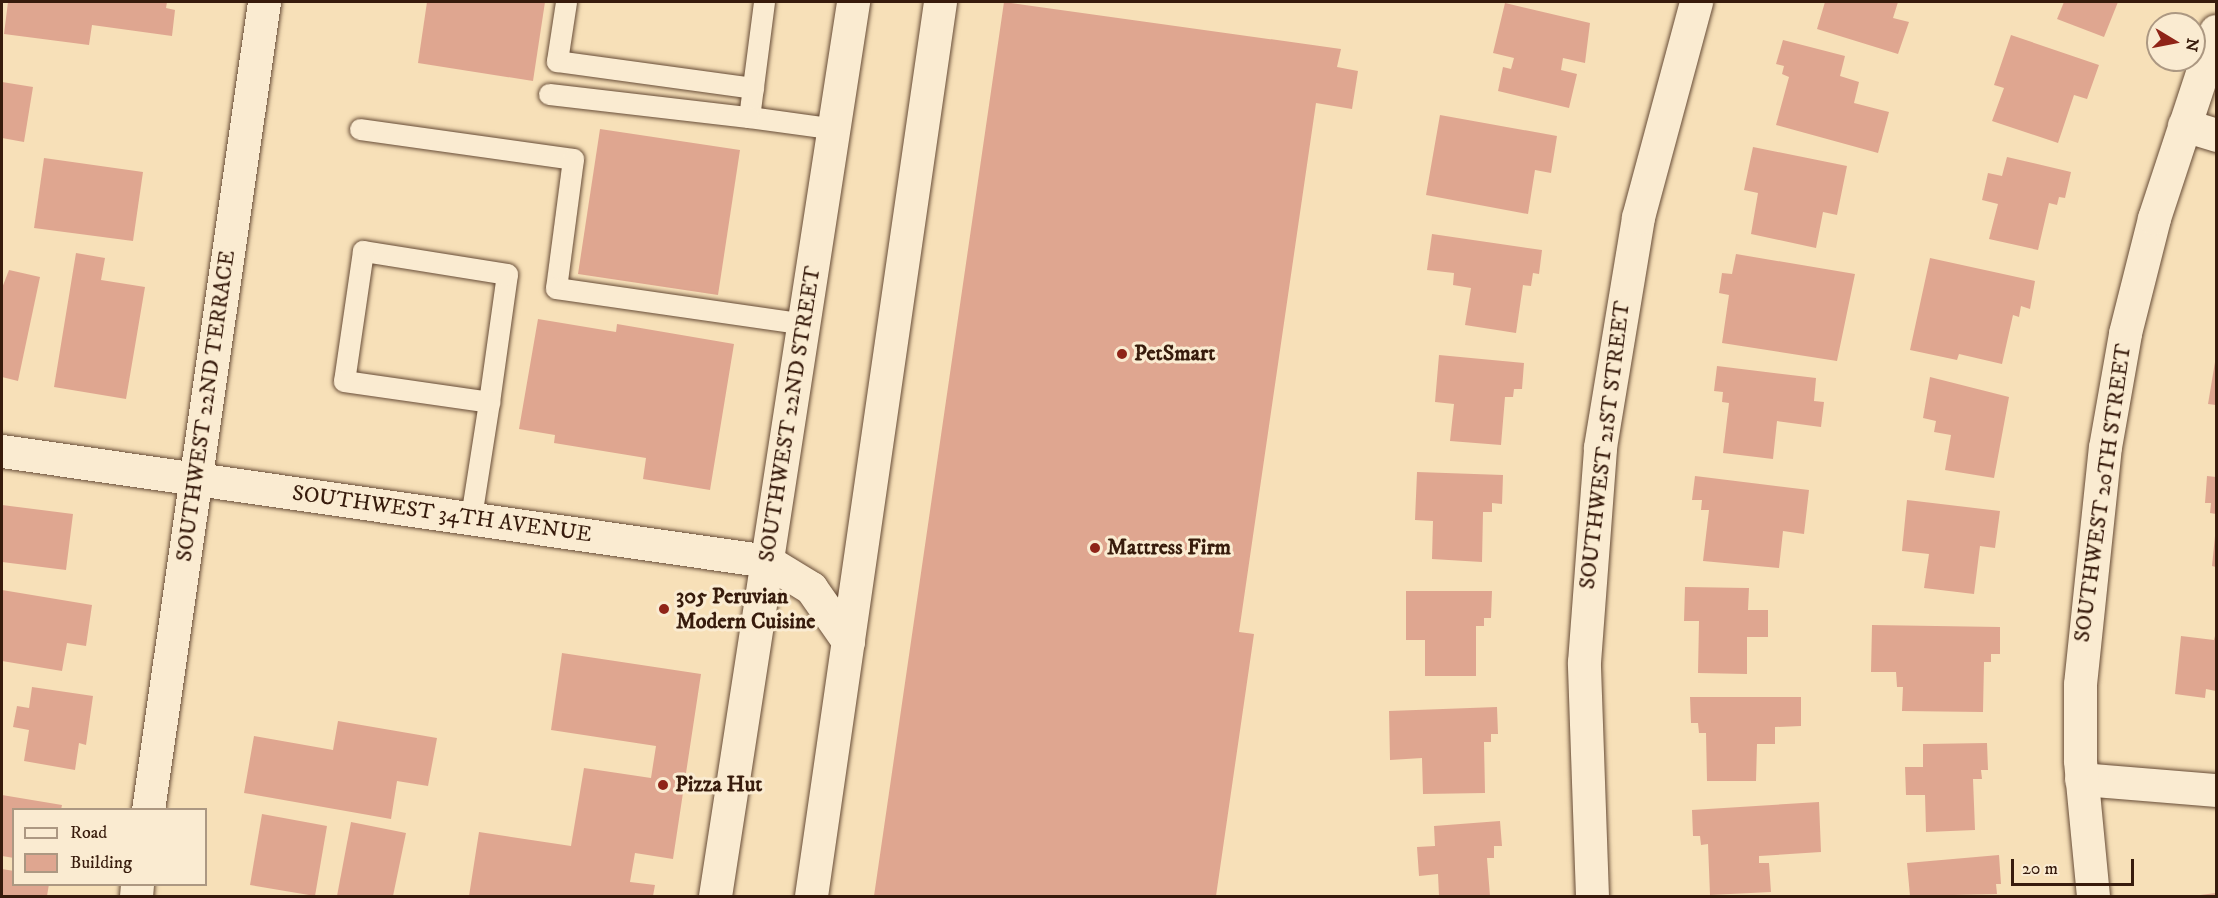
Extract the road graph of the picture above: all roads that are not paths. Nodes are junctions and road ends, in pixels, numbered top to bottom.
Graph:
1 (264, 2) edge
2 (566, 2) edge
3 (764, 2) edge
4 (853, 2) edge
5 (940, 2) edge
6 (1696, 2) edge
7 (2217, 31) edge
8 (753, 88) junction
9 (549, 94) dead end
10 (749, 117) junction
11 (2184, 125) junction
12 (360, 129) dead end
13 (835, 129) junction
14 (2217, 135) edge
15 (806, 324) junction
16 (489, 402) junction
17 (2, 452) edge
18 (196, 479) junction
19 (471, 518) junction
20 (767, 561) junction
21 (848, 641) junction
22 (2081, 779) junction
23 (2217, 790) edge
24 (148, 808) edge
25 (715, 897) edge
26 (811, 897) edge
27 (1592, 897) edge
28 (2093, 897) edge

1 - 18 street, SOUTHWEST 22ND TERRACE
2 - 8 lane
3 - 8 lane
4 - 13 street, SOUTHWEST 22ND STREET
5 - 21 street
6 - 27 street, SOUTHWEST 21ST STREET
7 - 11 street, SOUTHWEST 20TH STREET
8 - 10 lane
9 - 10 lane
10 - 13 lane
11 - 14 street
11 - 22 street, SOUTHWEST 20TH STREET
12 - 15 lane
13 - 15 street, SOUTHWEST 22ND STREET
15 - 20 street, SOUTHWEST 22ND STREET
16 - 16 lane
16 - 19 lane
17 - 18 street, SOUTHWEST 34TH AVENUE
18 - 19 street, SOUTHWEST 34TH AVENUE
18 - 24 street, SOUTHWEST 22ND TERRACE
19 - 20 street, SOUTHWEST 34TH AVENUE
20 - 21 street, SOUTHWEST 34TH AVENUE
20 - 25 street, SOUTHWEST 22ND STREET
21 - 26 street
22 - 23 street
22 - 28 street, SOUTHWEST 20TH STREET

